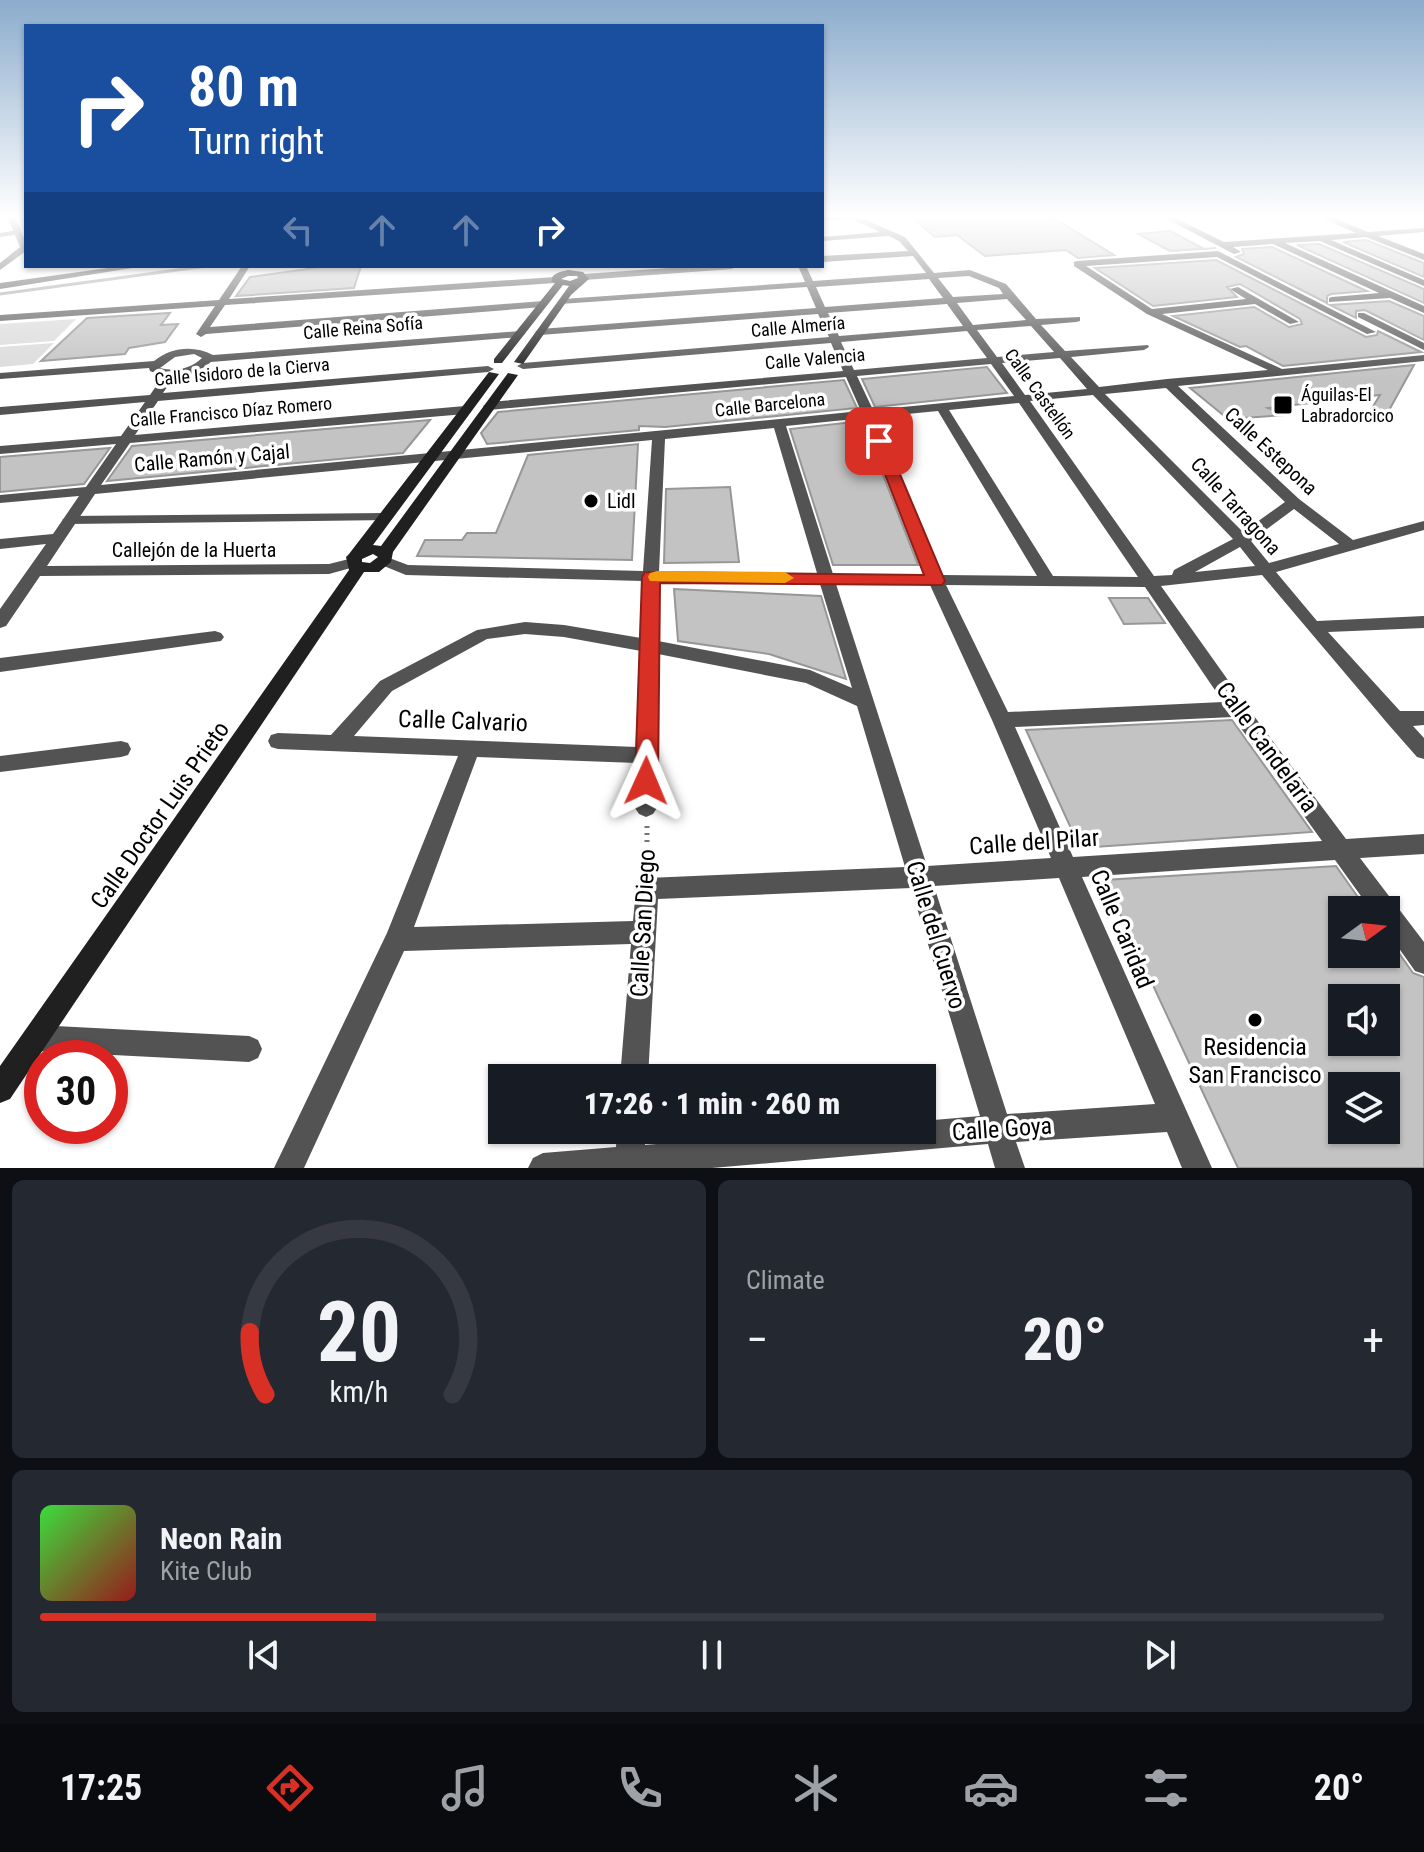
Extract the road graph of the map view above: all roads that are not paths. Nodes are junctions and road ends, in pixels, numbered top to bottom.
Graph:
1 (109, 271) edge
2 (244, 271) edge
3 (657, 271) edge
4 (805, 271) edge
5 (927, 271) edge
6 (1087, 271) edge
7 (1250, 271) edge
8 (1273, 271) edge
9 (1338, 271) edge
10 (1395, 271) edge
11 (582, 275) edge
12 (563, 276) edge
13 (931, 276) junction
14 (1424, 283) edge
15 (812, 284) junction
16 (0, 286) edge
17 (1235, 289) dead end
18 (1391, 295) junction
19 (1009, 296) junction
20 (1332, 300) junction
21 (948, 301) junction
22 (1257, 301) junction
23 (563, 302) junction
24 (223, 304) junction
25 (543, 304) junction
26 (822, 310) junction
27 (1424, 310) edge
28 (1150, 312) junction
29 (0, 318) edge
30 (1076, 319) dead end
31 (1294, 322) dead end
32 (1034, 323) junction
33 (969, 329) junction
34 (203, 331) junction
35 (540, 332) junction
36 (1371, 332) dead end
37 (520, 334) junction
38 (833, 340) junction
39 (1144, 347) dead end
40 (1424, 347) edge
41 (188, 351) junction
42 (1063, 354) junction
43 (1424, 358) edge
44 (209, 359) junction
45 (992, 360) junction
46 (155, 364) junction
47 (521, 364) junction
48 (493, 368) junction
49 (1279, 372) junction
50 (171, 373) junction
51 (849, 373) junction
52 (512, 375) junction
53 (0, 376) edge
54 (1167, 382) junction
55 (1094, 389) junction
56 (1021, 397) junction
57 (153, 398) junction
58 (489, 406) junction
59 (941, 406) junction
60 (465, 410) junction
61 (0, 411) edge
62 (868, 413) junction
63 (778, 422) junction
64 (659, 434) junction
65 (127, 439) junction
66 (0, 450) edge
67 (456, 455) junction
68 (428, 459) junction
69 (91, 489) junction
70 (0, 499) edge
71 (1294, 502) junction
72 (385, 517) junction
73 (69, 520) junction
74 (1424, 525) edge
75 (56, 538) junction
76 (1242, 540) junction
77 (0, 544) edge
78 (1351, 546) junction
79 (385, 556) junction
80 (357, 562) junction
81 (1264, 570) junction
82 (34, 571) junction
83 (651, 577) junction
84 (829, 579) junction
85 (936, 581) junction
86 (1048, 581) junction
87 (1151, 582) junction
88 (0, 622) edge
89 (1424, 622) edge
90 (1313, 627) junction
91 (215, 637) dead end
92 (650, 648) junction
93 (0, 665) edge
94 (865, 702) junction
95 (1238, 709) junction
96 (1424, 718) edge
97 (1395, 719) junction
98 (1002, 720) junction
99 (278, 741) dead end
100 (336, 743) junction
101 (471, 747) junction
102 (121, 749) dead end
103 (1424, 751) edge
104 (646, 755) junction
105 (0, 764) edge
106 (646, 808) road end
107 (1424, 844) edge
108 (1340, 849) junction
109 (1066, 865) junction
110 (917, 877) junction
111 (647, 889) joint
112 (1375, 896) edge
113 (1400, 929) edge
114 (643, 932) junction
115 (397, 939) junction
116 (1424, 962) edge
117 (36, 1038) junction
118 (249, 1049) dead end
119 (635, 1064) edge
120 (0, 1089) edge
121 (1175, 1117) junction
122 (997, 1129) junction
123 (629, 1152) edge
124 (289, 1168) edge
125 (543, 1168) edge
126 (1010, 1168) edge
127 (1197, 1168) edge

1 - 16 street
2 - 24 street
3 - 11 street
4 - 15 street, Calle Caridad
5 - 13 street, Calle Castellón
6 - 28 street
7 - 36 street
8 - 20 street
9 - 18 street
10 - 14 street
11 - 12 main road
11 - 23 main road
12 - 24 street
12 - 25 main road, Calle Doctor Luis Prieto
13 - 15 street, Calle Tarragona
13 - 19 street, Calle Tarragona
13 - 21 street, Calle Castellón
15 - 23 street, Calle Tarragona
15 - 26 street, Calle Caridad
17 - 22 street
18 - 20 street
18 - 27 street
19 - 21 street
19 - 32 street, Calle Tarragona
20 - 40 street
21 - 26 street
21 - 33 street, Calle Castellón
22 - 28 street
22 - 31 street
23 - 35 main road
24 - 29 street
24 - 34 street
25 - 34 street
25 - 37 main road, Calle Doctor Luis Prieto
26 - 35 street
26 - 38 street, Calle Caridad
28 - 49 street
30 - 32 street, Calle Almería
32 - 33 street, Calle Almería
32 - 42 street, Calle Tarragona
33 - 38 street, Calle Almería
33 - 45 street, Calle Castellón
34 - 41 street
35 - 47 main road
37 - 44 street, Calle Reina Sofía
37 - 48 main road, Calle Doctor Luis Prieto
38 - 47 street, Calle Almería
38 - 51 street, Calle Caridad
39 - 42 street, Calle Valencia
41 - 44 street
41 - 46 street
42 - 45 street, Calle Valencia
42 - 55 street, Calle Tarragona
43 - 49 street, Calle Barcelona
44 - 50 street
45 - 51 street, Calle Valencia
45 - 56 street, Calle Castellón
46 - 50 street
46 - 53 street
47 - 48 main road
47 - 52 main road
48 - 52 main road
48 - 57 street, Calle Isidoro de la Cierva
48 - 60 main road, Calle Doctor Luis Prieto
49 - 54 street, Calle Barcelona
50 - 57 street
51 - 58 street, Calle Valencia
51 - 62 street, Calle Caridad
52 - 58 main road
54 - 55 street, Calle Barcelona
54 - 71 street, Calle Estepona
55 - 56 street, Calle Barcelona
55 - 76 street, Calle Tarragona
56 - 59 street, Calle Barcelona
56 - 87 street, Calle Castellón
57 - 61 street, Calle Isidoro de la Cierva
57 - 65 street
58 - 67 main road
59 - 62 street, Calle Barcelona
59 - 86 street
60 - 65 street, Calle Francisco Díaz Romero
60 - 68 main road, Calle Doctor Luis Prieto
62 - 63 street, Calle Barcelona
62 - 85 street, Calle Caridad
63 - 64 street, Calle Barcelona
63 - 84 street, Calle del Cuervo
64 - 67 street, Calle Barcelona
64 - 83 street
65 - 66 street, Calle Francisco Díaz Romero
65 - 69 street
67 - 68 street, Calle Ramón y Cajal
67 - 79 main road
68 - 69 street, Calle Ramón y Cajal
68 - 72 main road, Calle Doctor Luis Prieto
69 - 70 street, Calle Ramón y Cajal
69 - 73 street
71 - 76 street
71 - 78 street, Calle Estepona
72 - 73 street
72 - 80 main road, Calle Doctor Luis Prieto
73 - 75 street
74 - 78 street
75 - 77 street
75 - 82 street
76 - 81 street, Calle Tarragona
76 - 87 street
78 - 81 street
79 - 80 main road
79 - 83 street
80 - 82 street, Callejón de la Huerta
80 - 117 main road, Calle Doctor Luis Prieto
81 - 87 street
81 - 90 street, Calle Tarragona
82 - 88 street
83 - 84 street
83 - 92 street
84 - 85 street
84 - 94 street, Calle del Cuervo
85 - 86 street
85 - 98 street, Calle Caridad
86 - 87 street
87 - 95 street, Calle Candelaria
89 - 90 street
90 - 97 street, Calle Tarragona
91 - 93 street
92 - 94 street
92 - 100 street
92 - 104 street
94 - 110 street, Calle del Cuervo
95 - 98 street
95 - 108 street, Calle Candelaria
96 - 97 street
97 - 103 street, Calle Tarragona
98 - 109 street, Calle Caridad
99 - 100 street, Calle Calvario
100 - 101 street, Calle Calvario
101 - 104 street, Calle Calvario
101 - 115 street
102 - 105 street
104 - 106 street
107 - 108 street, Calle del Pilar
108 - 109 street, Calle del Pilar
108 - 112 street, Calle Candelaria
109 - 110 street, Calle del Pilar
109 - 121 street, Calle Caridad
110 - 111 street, Calle del Pilar
110 - 122 street, Calle del Cuervo
111 - 114 street, Calle San Diego
113 - 116 street, Calle Candelaria
114 - 115 street
114 - 119 street, Calle San Diego
115 - 124 street
117 - 118 street
117 - 120 main road, Calle Doctor Luis Prieto
121 - 122 street, Calle Goya
121 - 127 street, Calle Caridad
122 - 123 street, Calle Goya
122 - 126 street, Calle del Cuervo
123 - 125 street, Calle Goya

